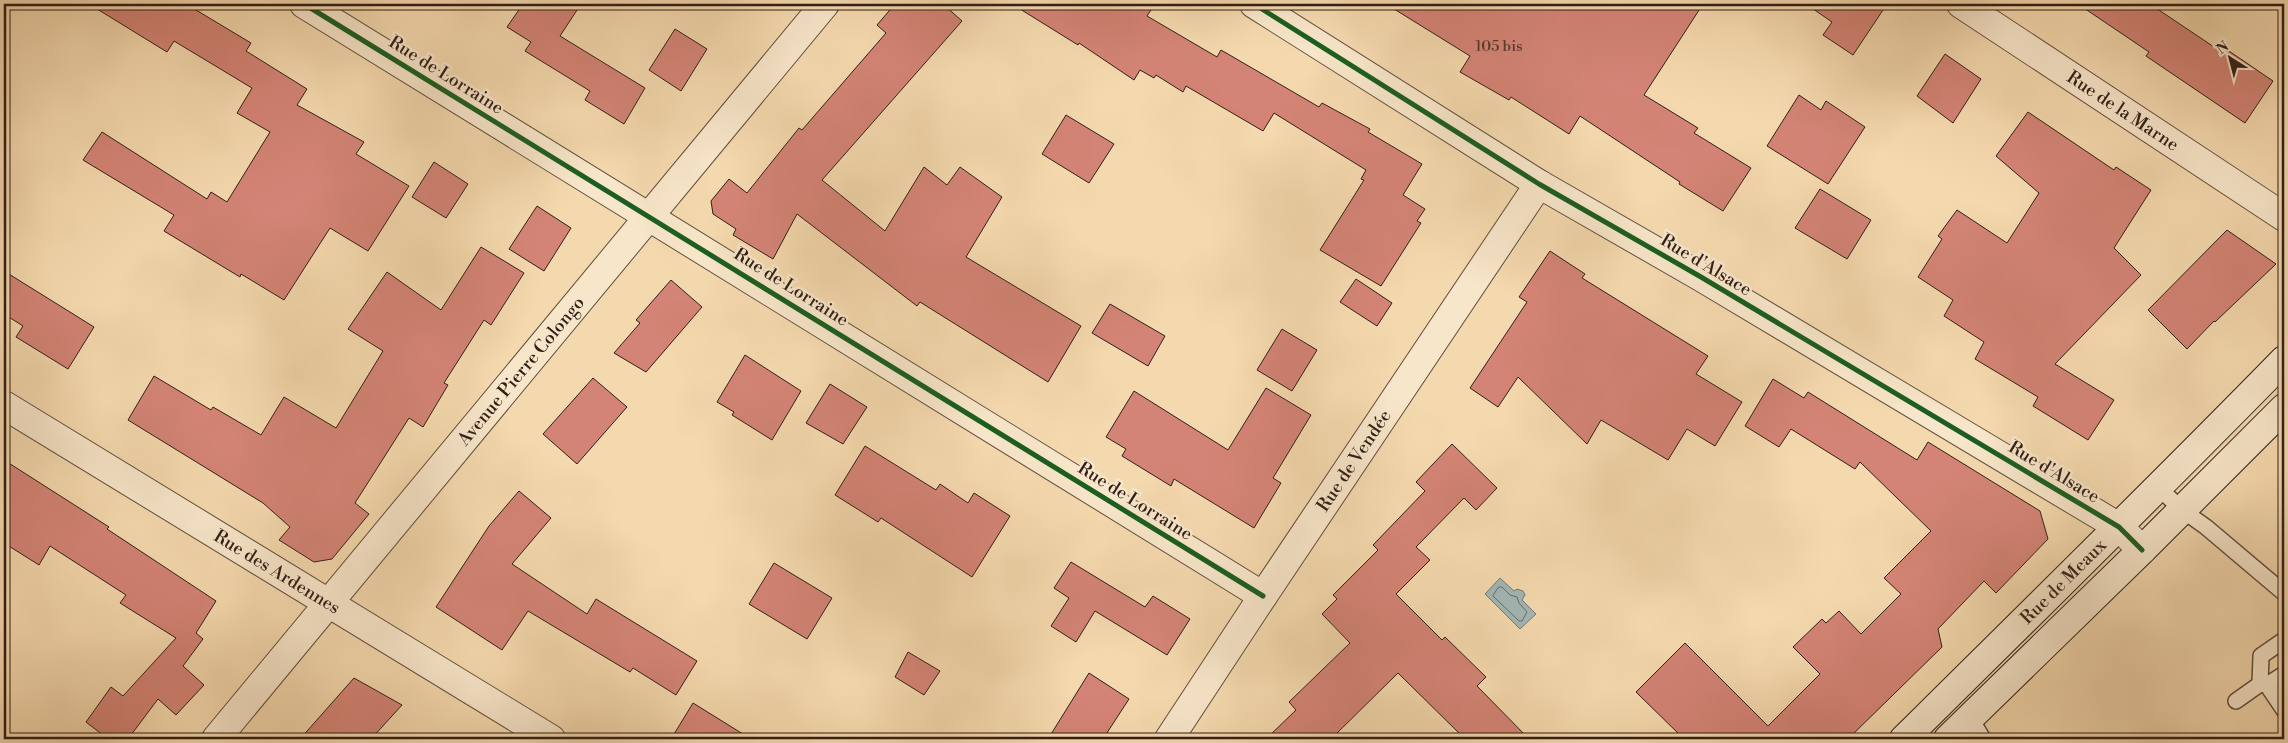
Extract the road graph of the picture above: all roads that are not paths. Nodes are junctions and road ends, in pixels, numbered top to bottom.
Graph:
1 (304, 4) edge
2 (826, 4) edge
3 (1254, 4) edge
4 (1961, 4) edge
5 (1539, 184) junction
6 (650, 216) junction
7 (2284, 217) edge
8 (2284, 360) edge
9 (4, 405) edge
10 (2284, 408) edge
11 (2159, 488) junction
12 (2182, 510) junction
13 (2119, 527) junction
14 (2142, 550) junction
15 (2284, 593) edge
16 (1263, 596) junction
17 (328, 603) junction
18 (2021, 622) junction
19 (2284, 640) edge
20 (2284, 674) edge
21 (2264, 685) junction
22 (2236, 700) dead end
23 (2283, 704) edge
24 (1977, 728) edge
25 (1912, 731) edge
26 (216, 739) edge
27 (551, 739) edge
28 (1169, 739) edge
29 (1948, 739) edge

1 - 6 street, Rue de Lorraine
2 - 6 street, Avenue Pierre Colongo
3 - 5 street, Rue d'Alsace
4 - 7 street, Rue de la Marne
5 - 13 street, Rue d'Alsace
5 - 16 street, Rue de Vendée
6 - 16 street, Rue de Lorraine
6 - 17 street, Avenue Pierre Colongo
8 - 11 street, Rue de Meaux
9 - 17 street, Rue des Ardennes
10 - 12 street, Rue de Meaux
11 - 12 lane
11 - 13 street, Rue de Meaux
12 - 14 street, Rue de Meaux
12 - 15 lane
13 - 14 street, Rue d'Alsace
13 - 18 street, Rue de Meaux
14 - 24 street, Rue de Meaux
16 - 28 street, Rue de Vendée
17 - 26 street, Avenue Pierre Colongo
17 - 27 street, Rue des Ardennes
18 - 24 street
18 - 25 street, Rue de Meaux
19 - 21 lane
20 - 21 lane
21 - 22 lane
21 - 23 lane
24 - 25 street
24 - 29 street, Rue de Meaux

